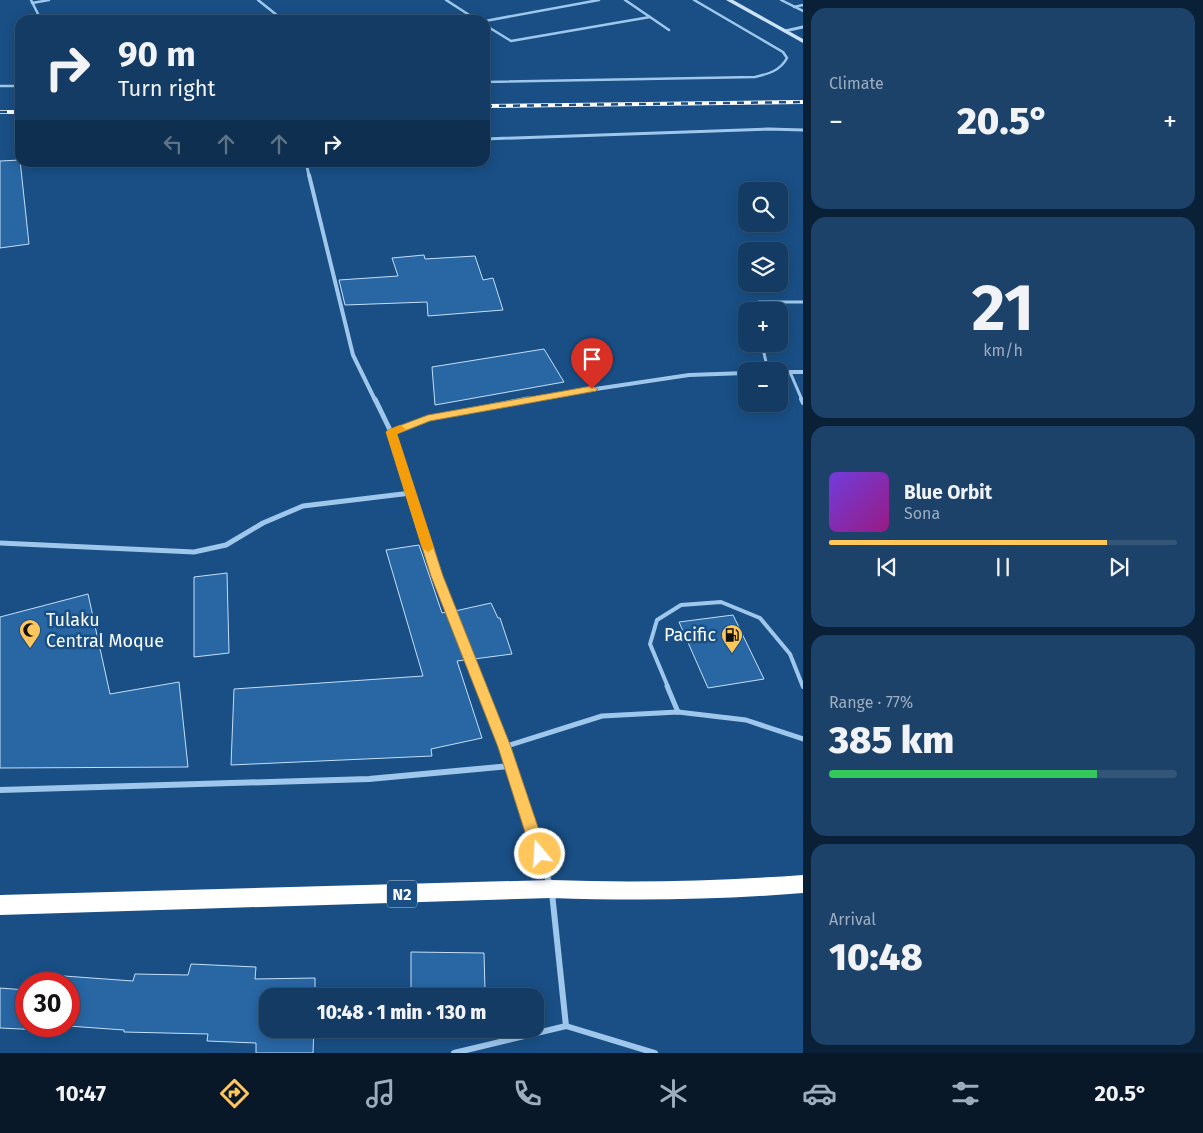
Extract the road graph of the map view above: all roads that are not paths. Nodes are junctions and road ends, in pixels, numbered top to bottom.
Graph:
1 (49, 0) edge
2 (258, 0) edge
3 (446, 0) edge
4 (599, 0) edge
5 (625, 0) edge
6 (694, 0) edge
7 (729, 0) edge
8 (781, 0) edge
9 (32, 1) edge
10 (803, 5) edge
11 (794, 7) junction
12 (803, 11) edge
13 (39, 15) edge
14 (277, 15) edge
15 (469, 15) edge
16 (650, 17) junction
17 (490, 20) edge
18 (803, 27) edge
19 (490, 29) edge
20 (669, 30) dead end
21 (785, 31) junction
22 (803, 41) edge
23 (490, 82) edge
24 (0, 86) edge
25 (15, 86) edge
26 (803, 130) edge
27 (490, 139) edge
28 (307, 167) edge
29 (788, 302) edge
30 (803, 302) edge
31 (790, 372) joint
32 (803, 372) edge
33 (738, 373) edge
34 (803, 403) edge
35 (391, 432) junction
36 (411, 493) junction
37 (0, 543) edge
38 (803, 687) edge
39 (678, 712) junction
40 (803, 739) edge
41 (504, 747) junction
42 (511, 766) junction
43 (0, 790) edge
44 (803, 884) edge
45 (551, 889) junction
46 (0, 904) edge
47 (566, 1026) junction
48 (645, 1052) edge
49 (454, 1053) edge
50 (655, 1053) edge

1 - 9 lane
2 - 14 lane
3 - 15 lane
4 - 17 lane
5 - 16 lane
6 - 23 lane
7 - 21 street
8 - 11 lane
9 - 13 lane
10 - 11 lane
11 - 12 lane
16 - 19 lane
16 - 20 lane
18 - 21 street
21 - 22 street
24 - 25 lane
26 - 27 street
28 - 35 street
29 - 30 lane
31 - 32 street
31 - 34 lane
33 - 35 street
35 - 36 street
36 - 37 street
36 - 41 street
38 - 39 lane
39 - 40 lane
39 - 41 lane
41 - 42 street
42 - 43 street
42 - 45 street
44 - 45 highway, N2
45 - 46 highway, N2
45 - 47 street
47 - 48 street
47 - 49 street
48 - 50 street

